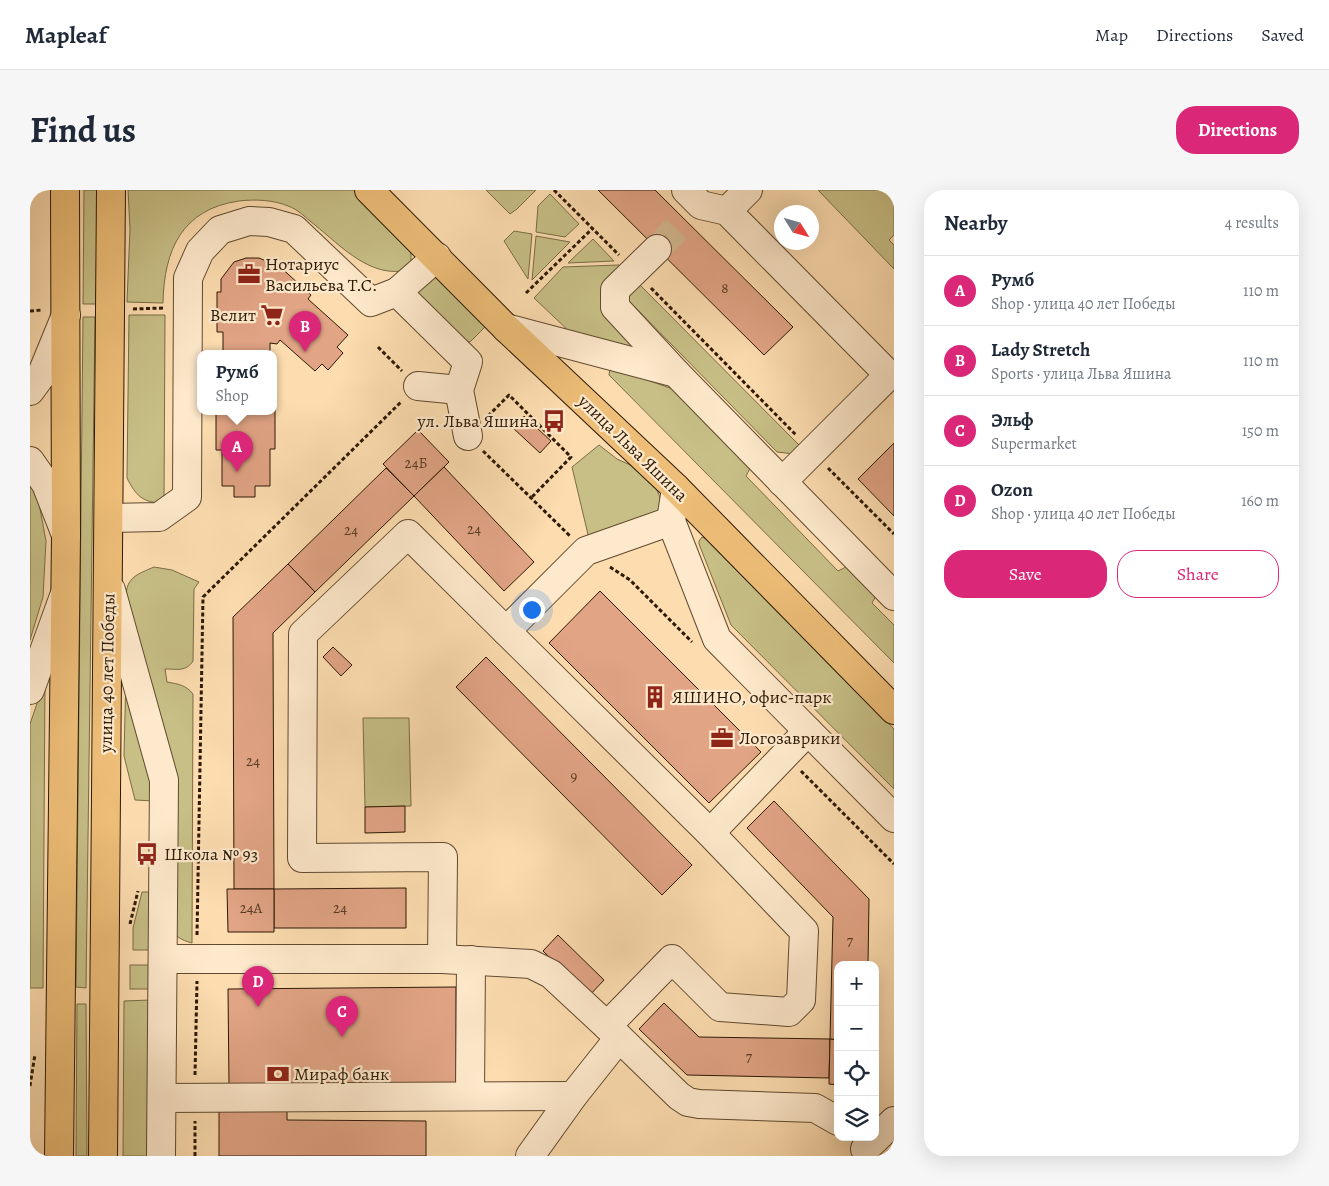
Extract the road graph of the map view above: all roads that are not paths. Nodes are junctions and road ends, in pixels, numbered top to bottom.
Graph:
1 (65, 190) edge
2 (111, 190) edge
3 (370, 190) edge
4 (748, 190) edge
5 (700, 207) edge
6 (657, 249) tunnel mouth
7 (437, 257) junction
8 (397, 292) junction
9 (66, 315) junction
10 (506, 328) junction
11 (676, 373) junction
12 (892, 375) edge
13 (418, 386) road end
14 (459, 390) junction
15 (30, 391) edge
16 (468, 436) road end
17 (30, 461) edge
18 (782, 482) junction
19 (676, 488) junction
20 (109, 518) junction
21 (671, 521) junction
22 (66, 535) junction
23 (108, 580) junction
24 (64, 594) junction
25 (894, 596) edge
26 (506, 631) junction
27 (30, 690) edge
28 (894, 710) edge
29 (808, 731) junction
30 (894, 818) edge
31 (710, 833) junction
32 (163, 959) junction
33 (442, 959) junction
34 (470, 960) junction
35 (613, 1032) junction
36 (470, 1096) junction
37 (573, 1096) junction
38 (162, 1098) junction
39 (834, 1119) edge
40 (894, 1121) edge
41 (864, 1147) edge
42 (59, 1156) edge
43 (103, 1156) edge
44 (161, 1156) edge
45 (530, 1156) edge

1 - 9 main road
2 - 20 main road, улица 40 лет Победы
3 - 7 main road, улица Льва Яшина
4 - 5 street
5 - 12 street
6 - 11 street
7 - 8 street
7 - 10 main road, улица Льва Яшина
8 - 14 street
8 - 20 street
9 - 15 street
9 - 22 main road
10 - 11 street
10 - 19 main road, улица Льва Яшина
11 - 18 street
12 - 18 street
13 - 14 street
14 - 16 street
17 - 22 street
18 - 25 street
19 - 21 street
19 - 28 main road, улица Льва Яшина
20 - 23 main road, улица 40 лет Победы
21 - 26 street
21 - 29 street
22 - 24 main road
23 - 32 street
23 - 43 main road, улица 40 лет Победы
24 - 27 street
24 - 42 main road
26 - 31 street
26 - 33 street
29 - 30 street
29 - 31 street
31 - 35 street
32 - 33 street
32 - 38 street
33 - 34 street
34 - 35 street
34 - 36 street
35 - 37 street
35 - 39 street
36 - 37 street
36 - 38 street
37 - 45 street
38 - 44 street
40 - 41 street

